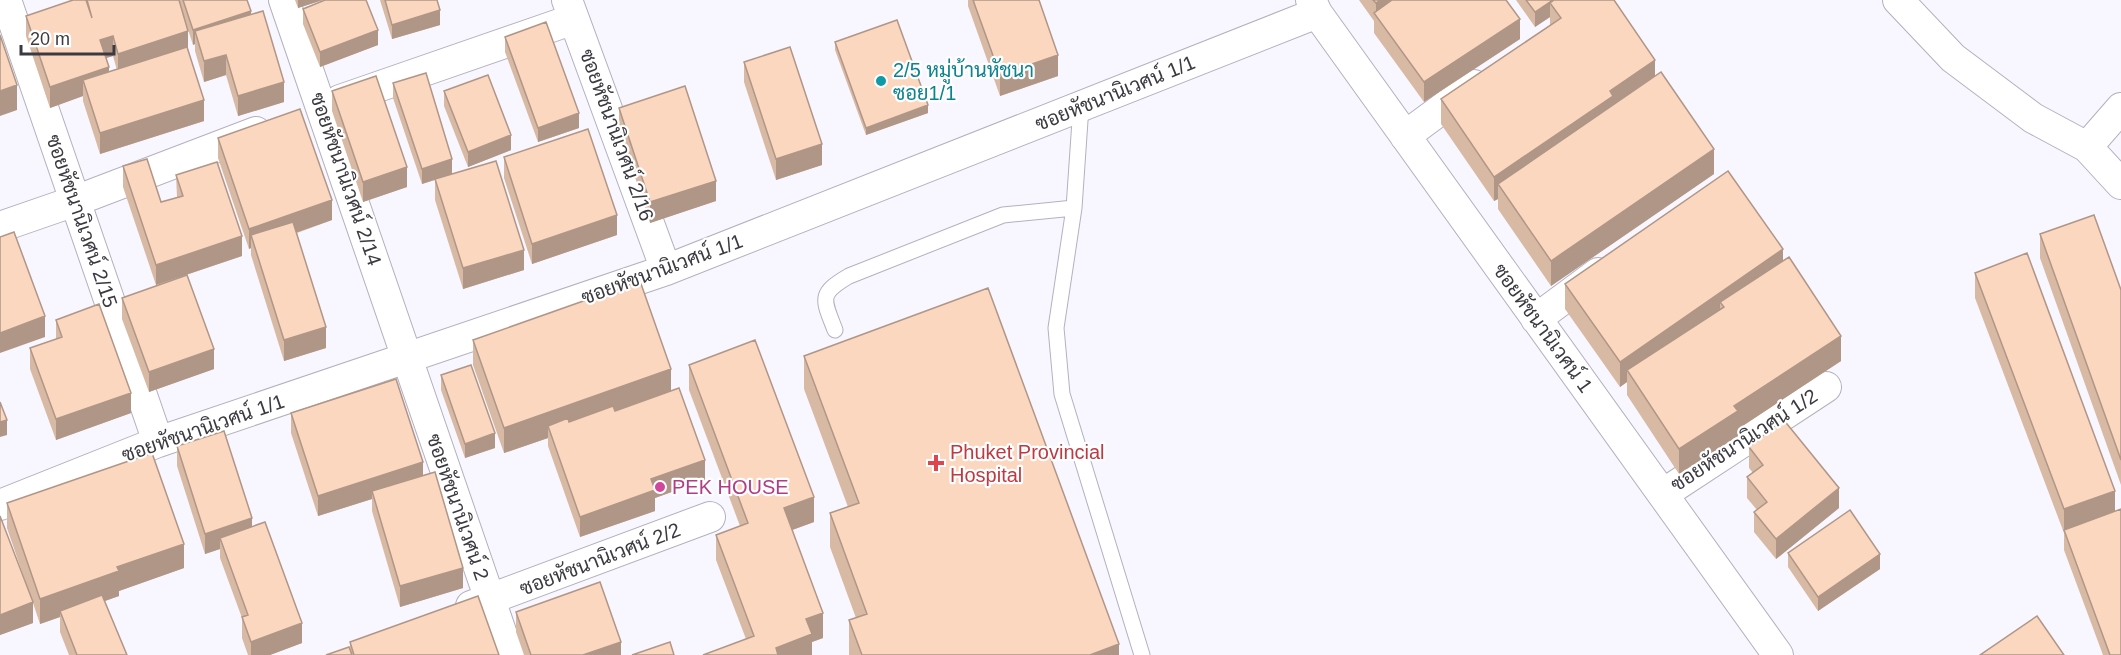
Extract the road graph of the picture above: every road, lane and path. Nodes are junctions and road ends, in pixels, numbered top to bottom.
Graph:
1 (284, 0) edge
2 (1898, 0) edge
3 (1314, 7) edge
4 (571, 10) edge
5 (14, 17) edge
6 (1497, 68) edge
7 (1081, 106) junction
8 (2121, 108) edge
9 (299, 115) junction
10 (1405, 136) junction
11 (2087, 147) junction
12 (2121, 184) edge
13 (75, 201) junction
14 (1074, 208) junction
15 (0, 227) edge
16 (1619, 258) edge
17 (666, 270) junction
18 (1536, 318) junction
19 (835, 330) dead end
20 (407, 358) junction
21 (1826, 387) dead end
22 (158, 442) junction
23 (1663, 494) junction
24 (0, 506) edge
25 (710, 517) dead end
26 (490, 600) junction
27 (447, 615) edge
28 (509, 655) edge
29 (1142, 655) edge
30 (1778, 655) edge

1 - 9 street, ซอยหัชนานิเวศน์ 2/14
2 - 11 street
3 - 7 street, ซอยหัชนานิเวศน์ 1/1
3 - 10 street, ซอยหัชนานิเวศน์ 1
4 - 9 street
4 - 17 street, ซอยหัชนานิเวศน์ 2/16
5 - 13 street, ซอยหัชนานิเวศน์ 2/15
6 - 10 street
7 - 14 lane
7 - 17 street, ซอยหัชนานิเวศน์ 1/1
8 - 11 street
9 - 13 street
9 - 20 street, ซอยหัชนานิเวศน์ 2/14
10 - 18 street, ซอยหัชนานิเวศน์ 1
11 - 12 street
13 - 15 street
13 - 22 street, ซอยหัชนานิเวศน์ 2/15
14 - 19 lane
14 - 29 lane
16 - 18 street
17 - 20 street, ซอยหัชนานิเวศน์ 1/1
18 - 23 street, ซอยหัชนานิเวศน์ 1
20 - 22 street, ซอยหัชนานิเวศน์ 1/1
20 - 26 street, ซอยหัชนานิเวศน์ 2
21 - 23 street, ซอยหัชนานิเวศน์ 1/2
22 - 24 street, ซอยหัชนานิเวศน์ 1/1
23 - 30 street, ซอยหัชนานิเวศน์ 1
25 - 26 street, ซอยหัชนานิเวศน์ 2/2
26 - 27 street, ซอยหัชนานิเวศน์ 2/2
26 - 28 street, ซอยหัชนานิเวศน์ 2

